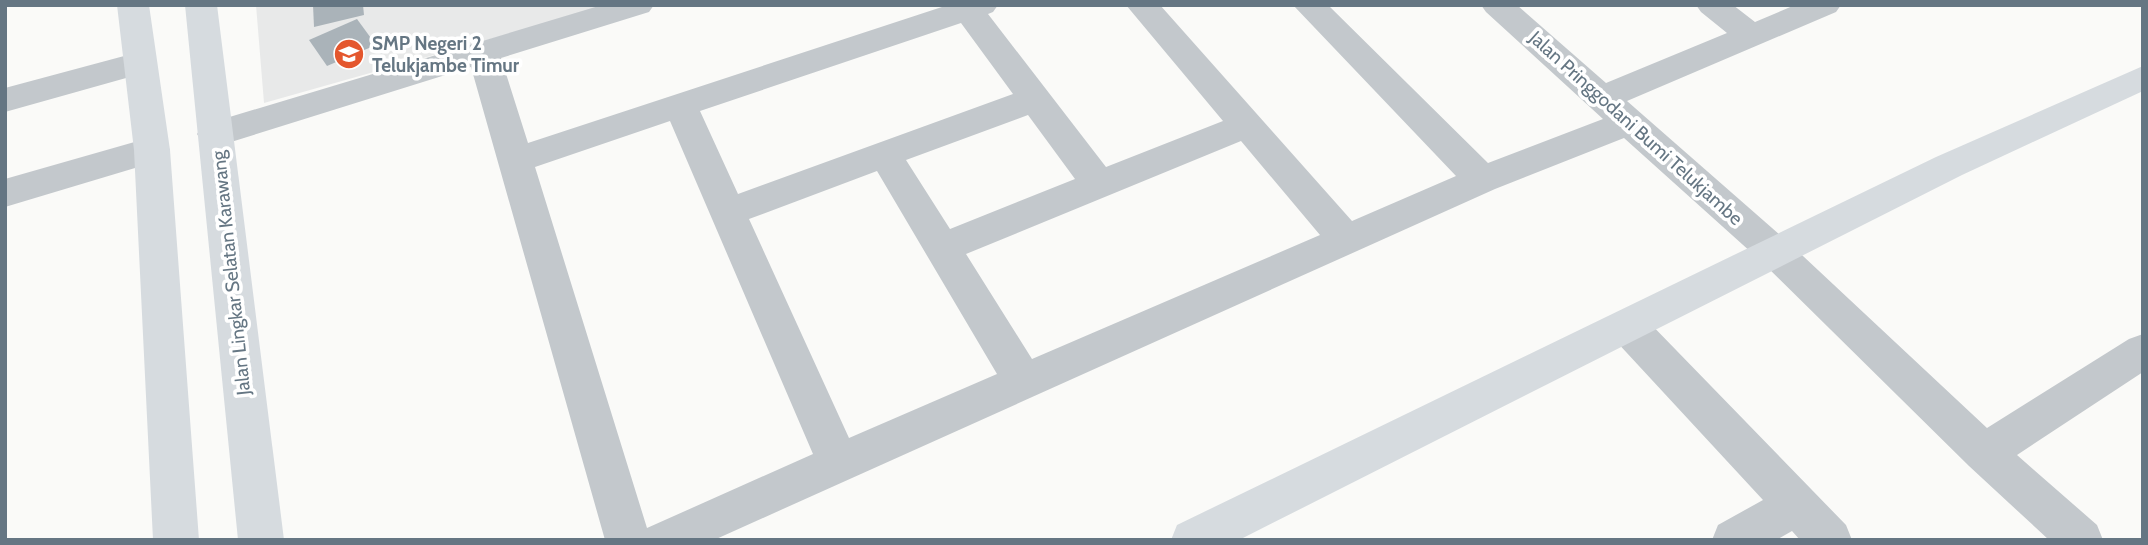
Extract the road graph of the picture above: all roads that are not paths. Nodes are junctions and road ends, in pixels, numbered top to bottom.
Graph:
1 (133, 5) edge
2 (201, 5) edge
3 (638, 5) edge
4 (1142, 5) edge
5 (1309, 5) edge
6 (1497, 5) edge
7 (1712, 5) edge
8 (1825, 5) edge
9 (975, 7) edge
10 (1750, 35) junction
11 (483, 52) junction
12 (139, 63) junction
13 (2143, 77) edge
14 (1035, 99) junction
15 (5, 100) edge
16 (680, 105) junction
17 (1615, 110) junction
18 (1247, 125) junction
19 (215, 134) junction
20 (152, 150) junction
21 (885, 155) junction
22 (515, 160) junction
23 (1482, 180) junction
24 (1099, 185) junction
25 (5, 193) edge
26 (727, 212) junction
27 (1347, 240) junction
28 (942, 247) junction
29 (1774, 251) junction
30 (1628, 327) junction
31 (2143, 351) edge
32 (1024, 382) junction
33 (1984, 453) junction
34 (839, 463) junction
35 (1796, 505) junction
36 (176, 540) edge
37 (261, 540) edge
38 (628, 540) edge
39 (664, 540) edge
40 (1193, 540) edge
41 (1734, 540) edge
42 (1830, 540) edge
43 (2081, 540) edge

1 - 12 main road
2 - 19 main road, Jalan Lingkar Selatan Karawang
3 - 11 street
4 - 18 street
5 - 23 street
6 - 17 street, Jalan Pringgodani Bumi Telukjambe
7 - 10 street
8 - 10 street
9 - 14 street
9 - 16 street
10 - 17 street
11 - 19 street
11 - 22 street
12 - 15 street
12 - 20 main road
13 - 29 main road
14 - 21 street
14 - 24 street
16 - 22 street
16 - 26 street
17 - 23 street
17 - 29 street, Jalan Pringgodani Bumi Telukjambe
18 - 24 street
18 - 27 street
19 - 37 main road, Jalan Lingkar Selatan Karawang
20 - 25 street
20 - 36 main road
21 - 26 street
21 - 28 street
22 - 38 street
23 - 27 street
24 - 28 street
26 - 34 street
27 - 32 street
28 - 32 street
29 - 30 main road
29 - 33 street, Jalan Pringgodani Bumi Telukjambe
30 - 35 street
30 - 40 main road
31 - 33 street
32 - 34 street
33 - 43 street, Jalan Pringgodani Bumi Telukjambe
34 - 39 street
35 - 41 street
35 - 42 street

